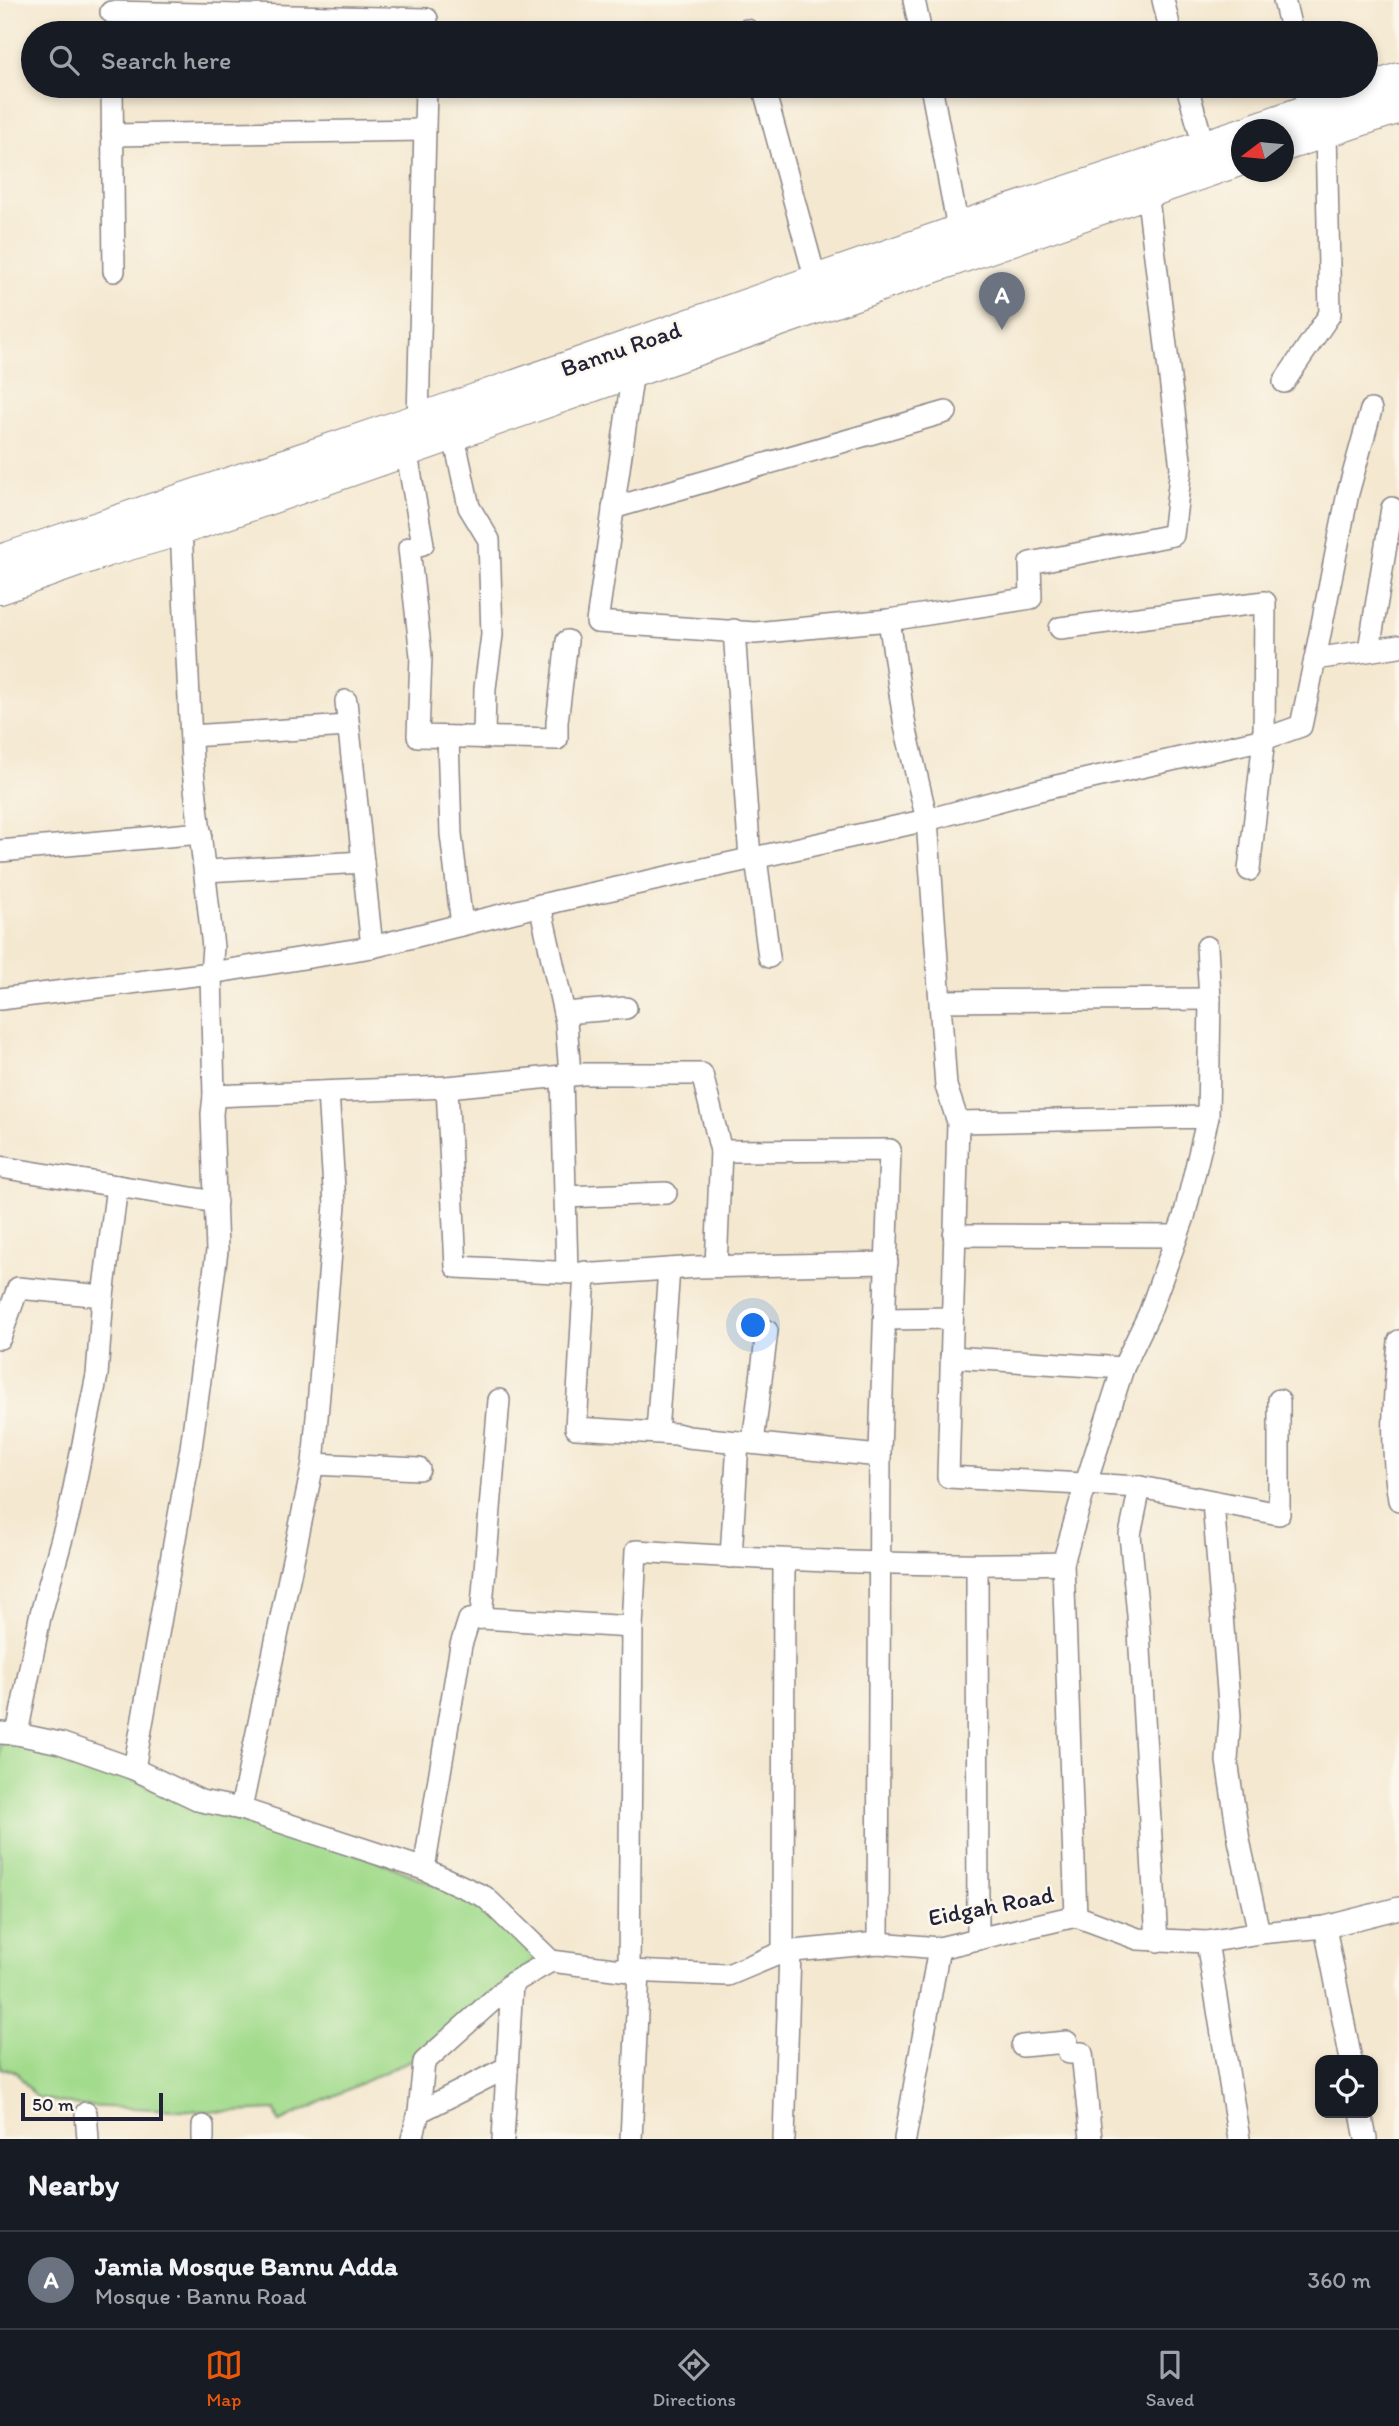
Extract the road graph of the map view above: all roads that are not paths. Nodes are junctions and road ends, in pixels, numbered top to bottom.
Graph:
1 (914, 0) edge
2 (1163, 0) edge
3 (1284, 0) edge
4 (111, 6) edge
5 (427, 17) edge
6 (918, 21) edge
7 (1168, 21) edge
8 (1289, 21) edge
9 (1399, 79) edge
10 (1378, 86) edge
11 (111, 98) edge
12 (426, 98) edge
13 (766, 98) edge
14 (933, 98) edge
15 (1190, 98) edge
16 (1345, 98) edge
17 (1399, 107) edge
18 (1313, 109) edge
19 (1284, 119) edge
20 (425, 130) junction
21 (1294, 132) edge
22 (112, 135) junction
23 (1231, 137) edge
24 (1204, 146) junction
25 (1231, 162) edge
26 (1147, 191) junction
27 (958, 228) junction
28 (114, 271) dead end
29 (816, 281) junction
30 (634, 371) junction
31 (1284, 382) dead end
32 (1371, 410) dead end
33 (946, 412) dead end
34 (418, 420) junction
35 (453, 432) junction
36 (406, 449) junction
37 (613, 508) junction
38 (1392, 508) dead end
39 (181, 529) junction
40 (0, 561) edge
41 (0, 588) edge
42 (889, 620) junction
43 (1060, 628) dead end
44 (734, 630) junction
45 (567, 641) dead end
46 (1399, 646) edge
47 (1369, 650) junction
48 (1315, 659) junction
49 (346, 701) dead end
50 (348, 726) junction
51 (191, 736) junction
52 (448, 737) junction
53 (484, 738) junction
54 (1264, 740) junction
55 (927, 820) junction
56 (201, 833) junction
57 (0, 852) edge
58 (753, 858) junction
59 (363, 862) junction
60 (1249, 870) dead end
61 (206, 871) junction
62 (540, 905) junction
63 (461, 925) junction
64 (372, 947) junction
65 (1207, 947) dead end
66 (769, 957) dead end
67 (211, 973) junction
68 (0, 999) edge
69 (1210, 999) junction
70 (940, 1001) junction
71 (626, 1008) dead end
72 (564, 1013) junction
73 (566, 1075) junction
74 (447, 1087) junction
75 (328, 1092) junction
76 (214, 1096) junction
77 (1208, 1117) junction
78 (958, 1122) junction
79 (721, 1151) junction
80 (0, 1167) edge
81 (117, 1185) junction
82 (666, 1193) dead end
83 (565, 1197) junction
84 (216, 1202) junction
85 (954, 1235) junction
86 (1177, 1236) junction
87 (887, 1263) junction
88 (716, 1266) junction
89 (669, 1269) junction
90 (576, 1272) junction
91 (103, 1296) junction
92 (952, 1318) junction
93 (885, 1319) junction
94 (767, 1331) dead end
95 (0, 1338) edge
96 (1399, 1344) edge
97 (951, 1357) junction
98 (1123, 1368) junction
99 (499, 1399) dead end
100 (1279, 1400) dead end
101 (657, 1432) junction
102 (746, 1442) junction
103 (880, 1455) junction
104 (313, 1464) junction
105 (419, 1469) dead end
106 (1086, 1483) junction
107 (1140, 1487) junction
108 (1399, 1500) edge
109 (1213, 1502) junction
110 (731, 1557) junction
111 (784, 1561) junction
112 (879, 1563) junction
113 (1063, 1563) junction
114 (976, 1565) junction
115 (481, 1618) junction
116 (632, 1627) junction
117 (9, 1733) edge
118 (134, 1769) junction
119 (242, 1809) junction
120 (424, 1869) junction
121 (1399, 1908) edge
122 (1076, 1916) junction
123 (1325, 1927) junction
124 (1259, 1933) junction
125 (978, 1939) junction
126 (1157, 1941) junction
127 (1207, 1942) junction
128 (878, 1943) junction
129 (939, 1948) junction
130 (787, 1952) junction
131 (551, 1961) junction
132 (634, 1971) junction
133 (512, 1983) junction
134 (1022, 2046) dead end
135 (1350, 2055) edge
136 (507, 2071) junction
137 (419, 2112) junction
138 (86, 2113) dead end
139 (1362, 2118) edge
140 (88, 2139) edge
141 (412, 2139) edge
142 (503, 2139) edge
143 (631, 2139) edge
144 (784, 2139) edge
145 (905, 2139) edge
146 (1091, 2139) edge
147 (1239, 2139) edge
148 (1366, 2139) edge

1 - 6 street
2 - 7 street
3 - 8 street
4 - 5 street
9 - 10 highway
11 - 22 street
12 - 20 street
13 - 29 street
14 - 27 street
15 - 24 street
16 - 18 highway
17 - 18 highway
18 - 19 highway
18 - 21 highway
18 - 31 street
20 - 22 street
20 - 34 street
22 - 28 street
23 - 24 highway, Bannu Road
24 - 27 highway, Bannu Road
25 - 26 highway, Bannu Road
26 - 30 highway, Bannu Road
26 - 42 street
27 - 29 highway, Bannu Road
29 - 34 highway, Bannu Road
30 - 35 highway, Bannu Road
30 - 37 street
32 - 48 street
33 - 37 street
34 - 40 highway, Bannu Road
35 - 36 highway, Bannu Road
35 - 53 street
36 - 39 highway, Bannu Road
36 - 52 street
37 - 44 street
38 - 47 street
39 - 41 highway, Bannu Road
39 - 51 street
42 - 44 street
42 - 55 street
43 - 54 street
44 - 58 street
45 - 53 street
46 - 47 street
47 - 48 street
48 - 54 street
49 - 50 street
50 - 51 street
50 - 59 street
51 - 56 street
52 - 53 street
52 - 63 street
54 - 55 street
54 - 60 street
55 - 58 street
55 - 70 street
56 - 57 street
56 - 61 street
58 - 62 street
58 - 66 street
59 - 61 street
59 - 64 street
61 - 67 street
62 - 63 street
62 - 72 street
63 - 64 street
64 - 67 street
65 - 69 street
67 - 68 street
67 - 76 street
69 - 70 street
69 - 77 street
70 - 78 street
71 - 72 street
72 - 73 street
73 - 74 street
73 - 79 street
73 - 83 street
74 - 75 street
74 - 90 street
75 - 76 street
75 - 104 street
76 - 84 street
77 - 78 street
77 - 86 street
78 - 85 street
79 - 87 street
79 - 88 street
80 - 81 street
81 - 84 street
81 - 91 street
82 - 83 street
83 - 90 street
84 - 118 street
85 - 86 street
85 - 92 street
86 - 98 street
87 - 88 street
87 - 93 street
88 - 89 street
89 - 90 street
89 - 101 street
90 - 101 street
91 - 95 street
91 - 117 street
92 - 93 street
92 - 97 street
93 - 103 street
94 - 102 street
96 - 108 street
97 - 98 street
97 - 106 street
98 - 106 street
99 - 115 street
100 - 109 street
101 - 102 street
102 - 103 street
102 - 110 street
103 - 112 street
104 - 105 street
104 - 119 street
106 - 107 street
106 - 113 street
107 - 109 street
107 - 126 street
109 - 124 street
110 - 111 street
110 - 116 street
111 - 112 street
111 - 130 street
112 - 114 street
112 - 128 street
113 - 114 street
113 - 122 street
114 - 125 street
115 - 116 street
115 - 120 street
116 - 132 street
117 - 118 street
118 - 119 street
119 - 120 street
120 - 131 street
121 - 123 street, Eidgah Road
122 - 125 street, Eidgah Road
122 - 126 street, Eidgah Road
123 - 124 street, Eidgah Road
123 - 135 street
124 - 127 street, Eidgah Road
125 - 129 street, Eidgah Road
126 - 127 street, Eidgah Road
127 - 147 street
128 - 129 street, Eidgah Road
128 - 130 street, Eidgah Road
129 - 145 street
130 - 132 street, Eidgah Road
130 - 144 street
131 - 132 street, Eidgah Road
131 - 133 street
132 - 143 street
133 - 136 street
133 - 137 street
134 - 146 street
136 - 137 street
136 - 142 street
137 - 141 street
138 - 140 street
139 - 148 street

